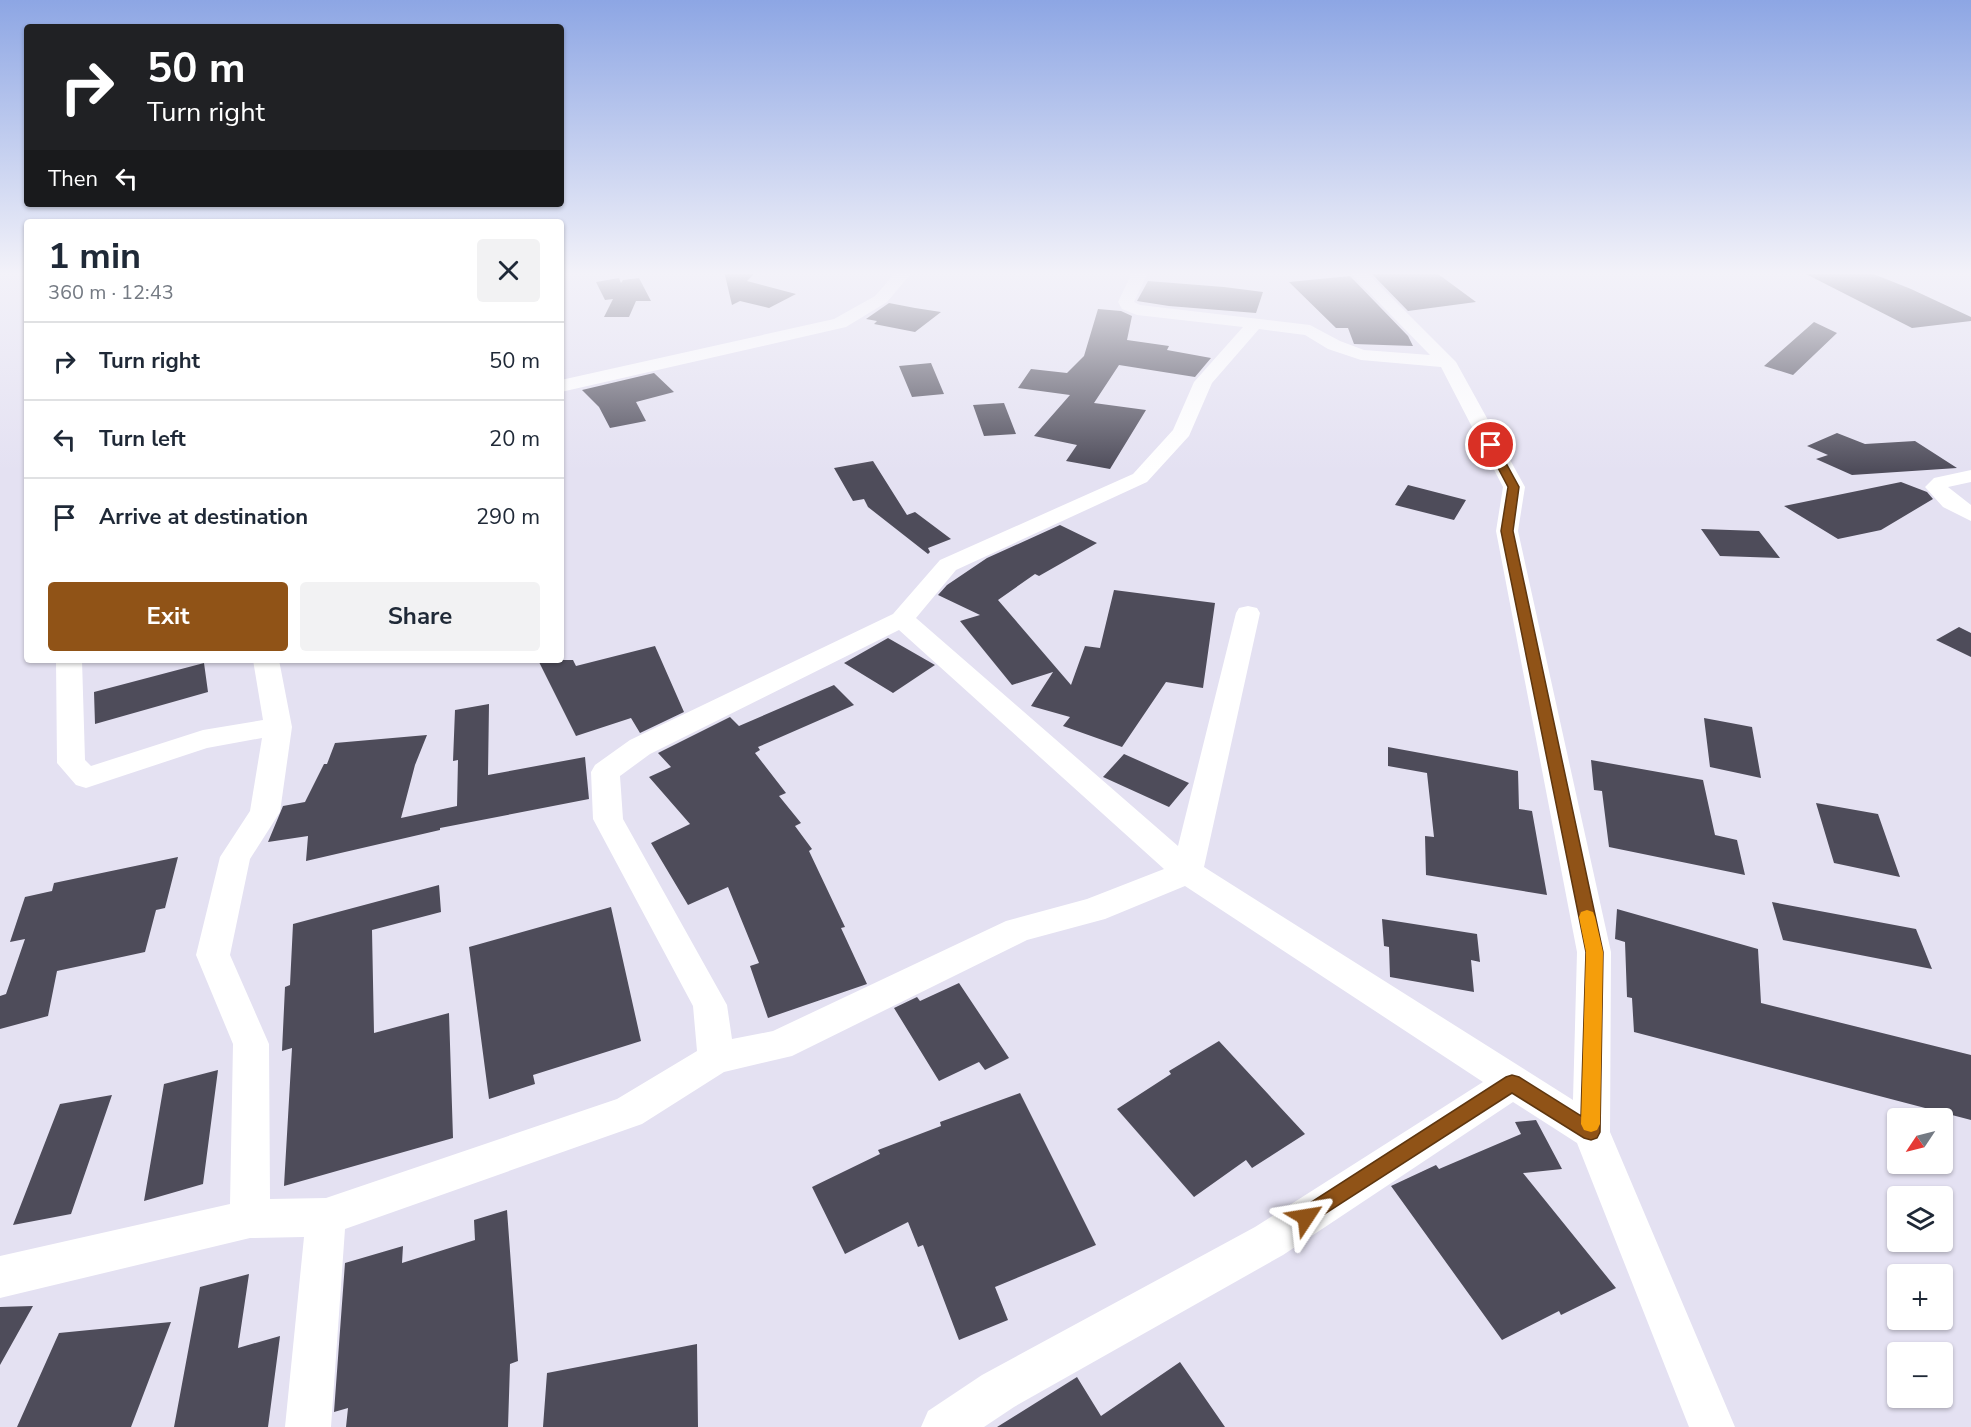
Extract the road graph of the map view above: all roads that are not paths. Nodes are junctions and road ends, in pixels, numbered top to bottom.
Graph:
1 (775, 338) edge
2 (1242, 338) edge
3 (1323, 338) edge
4 (1423, 338) edge
5 (1447, 362) junction
6 (564, 385) edge
7 (1971, 476) edge
8 (1971, 514) edge
9 (1248, 613) dead end
10 (902, 619) junction
11 (69, 663) edge
12 (267, 663) edge
13 (278, 727) junction
14 (1187, 872) junction
15 (716, 1058) junction
16 (1512, 1083) junction
17 (1591, 1132) junction
18 (326, 1217) junction
19 (250, 1220) junction
20 (0, 1277) edge
21 (308, 1427) edge
22 (944, 1427) edge
23 (1712, 1427) edge

1 - 6 street
2 - 10 street
3 - 5 street
4 - 5 street
5 - 17 street
7 - 8 street
9 - 14 street
10 - 14 street
10 - 15 street
11 - 13 street
12 - 13 street
13 - 19 street
14 - 15 street
14 - 16 street
15 - 18 street
16 - 17 street
16 - 22 street
17 - 23 street
18 - 19 street
18 - 21 street
19 - 20 street

